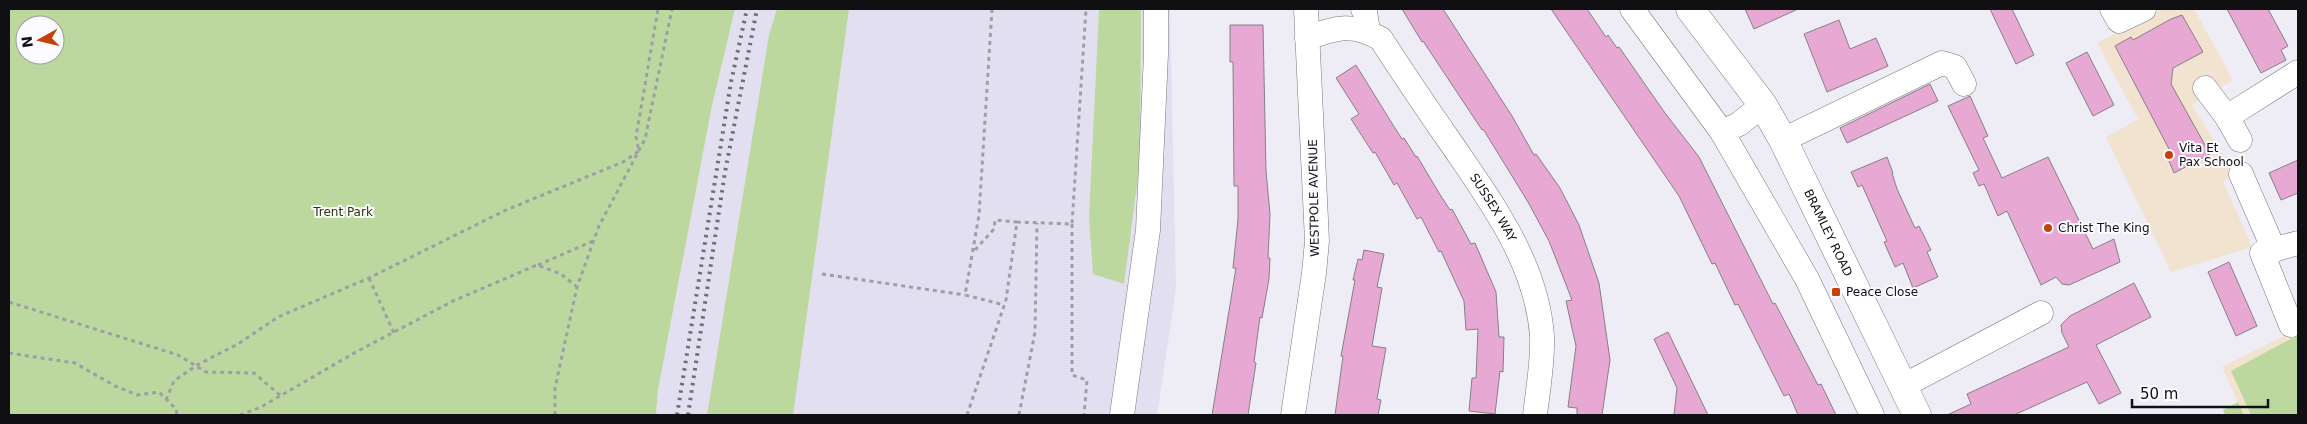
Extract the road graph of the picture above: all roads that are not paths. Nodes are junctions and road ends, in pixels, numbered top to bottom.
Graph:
1 (1156, 9) edge
2 (1306, 9) edge
3 (1632, 9) edge
4 (1690, 9) edge
5 (2112, 9) edge
6 (2144, 9) edge
7 (1365, 20) edge
8 (1307, 38) junction
9 (2298, 72) edge
10 (1964, 84) dead end
11 (2205, 88) dead end
12 (1763, 104) junction
13 (2227, 117) junction
14 (1722, 132) junction
15 (1783, 140) junction
16 (2240, 140) dead end
17 (2241, 174) dead end
18 (2298, 243) edge
19 (2274, 250) junction
20 (2041, 313) dead end
21 (2291, 325) dead end
22 (1908, 406) edge
23 (1122, 415) edge
24 (1293, 415) edge
25 (1535, 415) edge
26 (1872, 415) edge

1 - 23 street
2 - 8 street, WESTPOLE AVENUE
3 - 14 street
4 - 12 main road, BRAMLEY ROAD
5 - 6 street
7 - 8 street, SUSSEX WAY
7 - 25 street, SUSSEX WAY
8 - 24 street, WESTPOLE AVENUE
9 - 13 street
10 - 15 street
11 - 13 street
12 - 14 street
12 - 15 main road, BRAMLEY ROAD
13 - 16 street
14 - 26 street
15 - 22 main road, BRAMLEY ROAD
17 - 19 street
18 - 19 street
19 - 21 street
20 - 22 street

